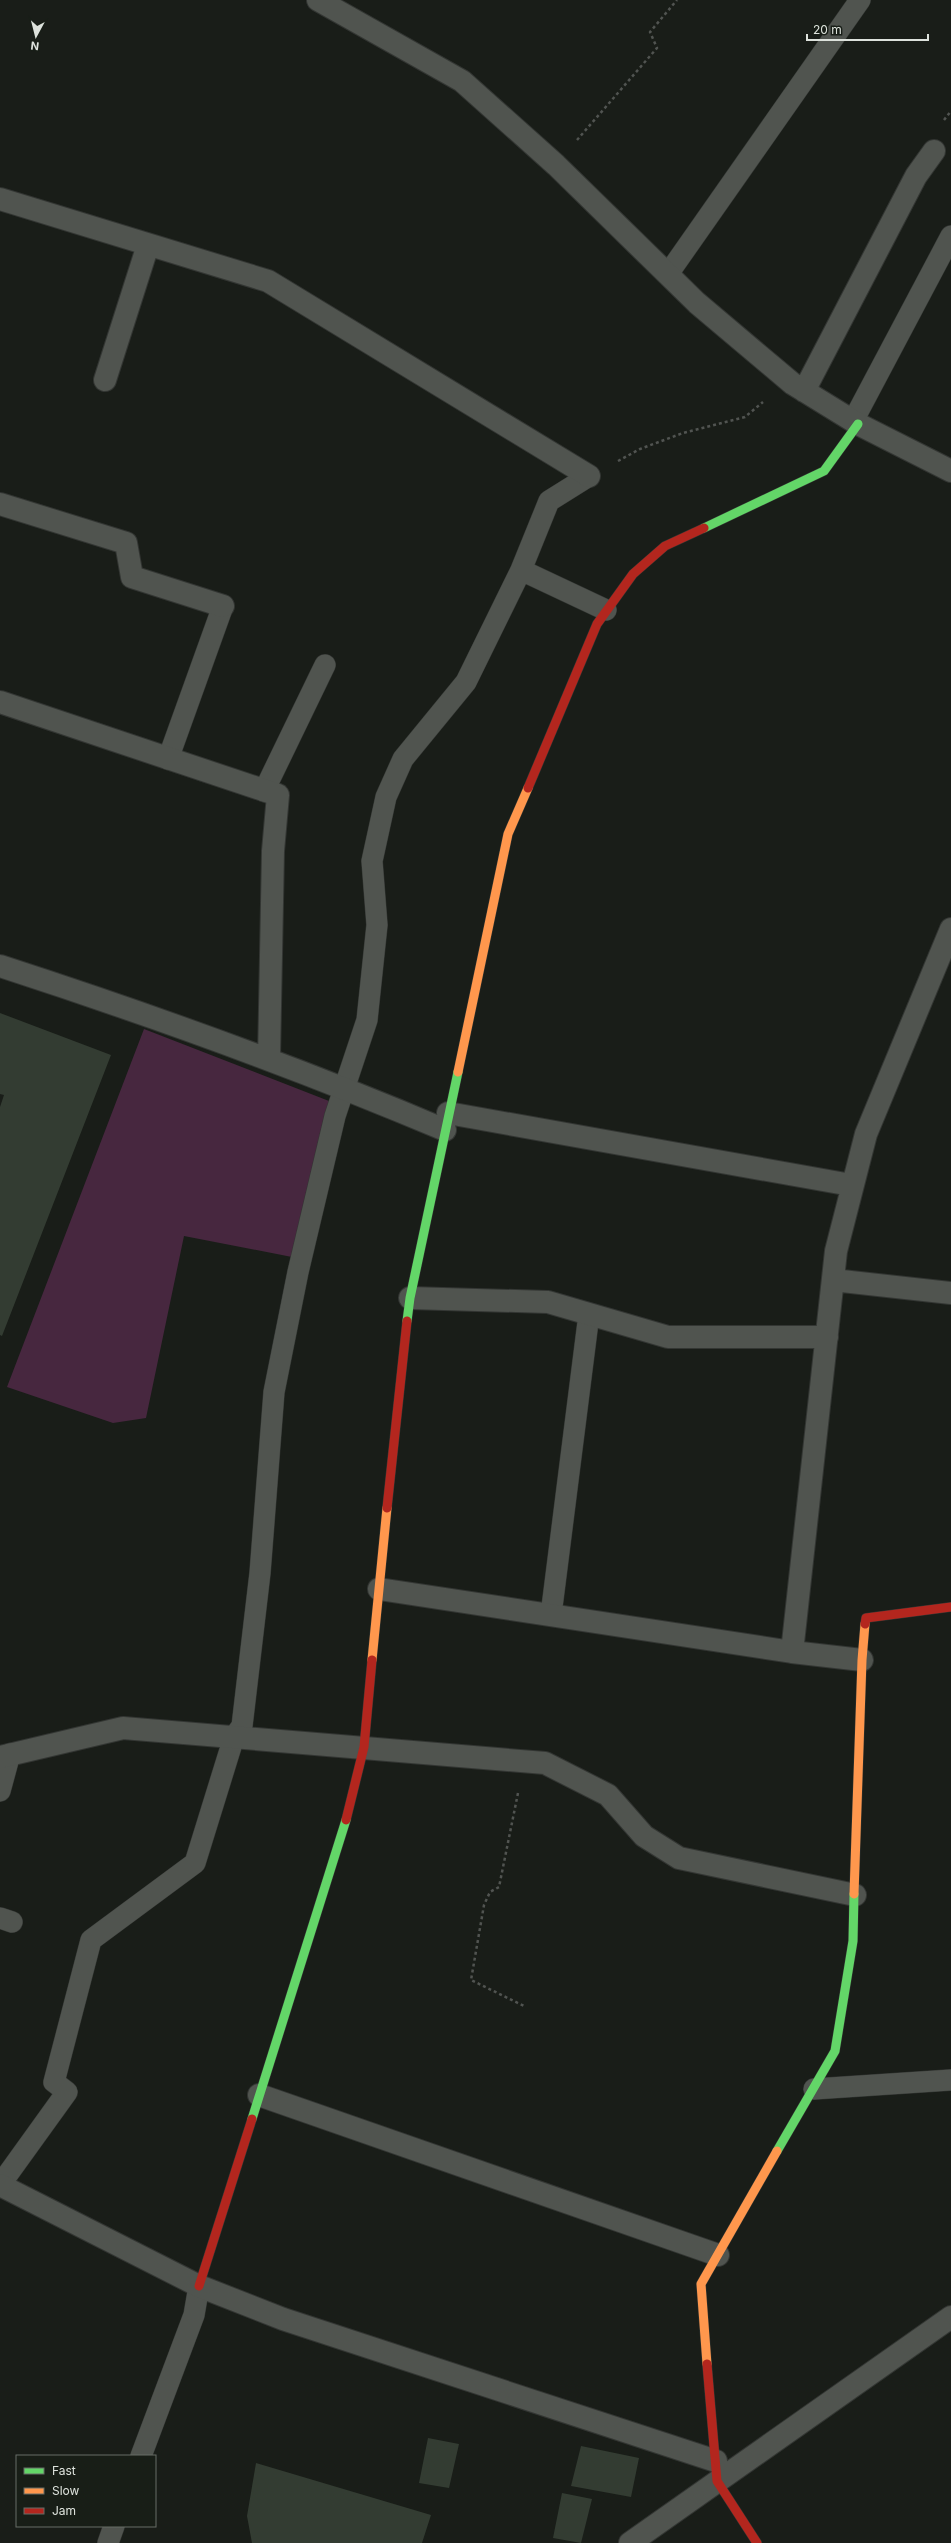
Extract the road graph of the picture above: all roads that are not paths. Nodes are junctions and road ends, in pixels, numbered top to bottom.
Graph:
1 (318, 0) edge
2 (860, 0) edge
3 (934, 151) dead end
4 (0, 199) edge
5 (951, 236) edge
6 (148, 245) junction
7 (668, 274) junction
8 (105, 380) dead end
9 (796, 386) junction
10 (856, 422) junction
11 (951, 471) edge
12 (588, 476) joint
13 (0, 504) edge
14 (521, 570) junction
15 (223, 606) joint
16 (606, 610) junction
17 (325, 665) dead end
18 (0, 702) edge
19 (168, 759) junction
20 (264, 791) junction
21 (951, 929) edge
22 (0, 966) edge
23 (269, 1059) junction
24 (346, 1088) junction
25 (446, 1121) junction
26 (851, 1185) junction
27 (833, 1280) junction
28 (951, 1293) edge
29 (410, 1298) junction
30 (589, 1314) junction
31 (827, 1337) junction
32 (379, 1589) junction
33 (951, 1607) edge
34 (551, 1614) junction
35 (792, 1652) junction
36 (862, 1660) junction
37 (234, 1737) junction
38 (364, 1747) junction
39 (5, 1756) edge
40 (0, 1791) edge
41 (854, 1895) junction
42 (951, 2080) edge
43 (814, 2089) junction
44 (259, 2095) junction
45 (0, 2185) edge
46 (718, 2255) junction
47 (199, 2286) junction
48 (951, 2317) edge
49 (141, 2455) edge
50 (717, 2471) junction
51 (114, 2527) edge
52 (108, 2543) edge
53 (630, 2543) edge
54 (757, 2543) edge

1 - 7 street
2 - 7 lane
3 - 9 street
4 - 6 street
5 - 10 lane
6 - 8 street
6 - 12 street
7 - 9 street
9 - 10 street
10 - 11 street
10 - 16 street
12 - 14 lane
13 - 15 street
14 - 16 lane
14 - 24 lane
15 - 19 lane
16 - 25 street
17 - 20 lane
18 - 19 street
19 - 20 street
20 - 23 street
21 - 26 street
22 - 23 street
23 - 24 street
24 - 25 street
24 - 37 lane
25 - 26 street
25 - 29 street
26 - 27 street
27 - 28 street
27 - 31 street
29 - 30 street
29 - 32 street
30 - 31 street
30 - 34 lane
31 - 35 street
32 - 34 street
32 - 38 street
33 - 36 street
34 - 35 street
35 - 36 street
36 - 41 street
37 - 38 street
37 - 39 street
37 - 45 lane
38 - 41 street
38 - 44 street
39 - 40 lane
41 - 43 street
42 - 43 lane
43 - 46 street
44 - 46 street
44 - 47 street
45 - 47 street
46 - 50 street
47 - 49 lane
47 - 50 street
48 - 50 street
50 - 53 street
50 - 54 street
51 - 52 lane

